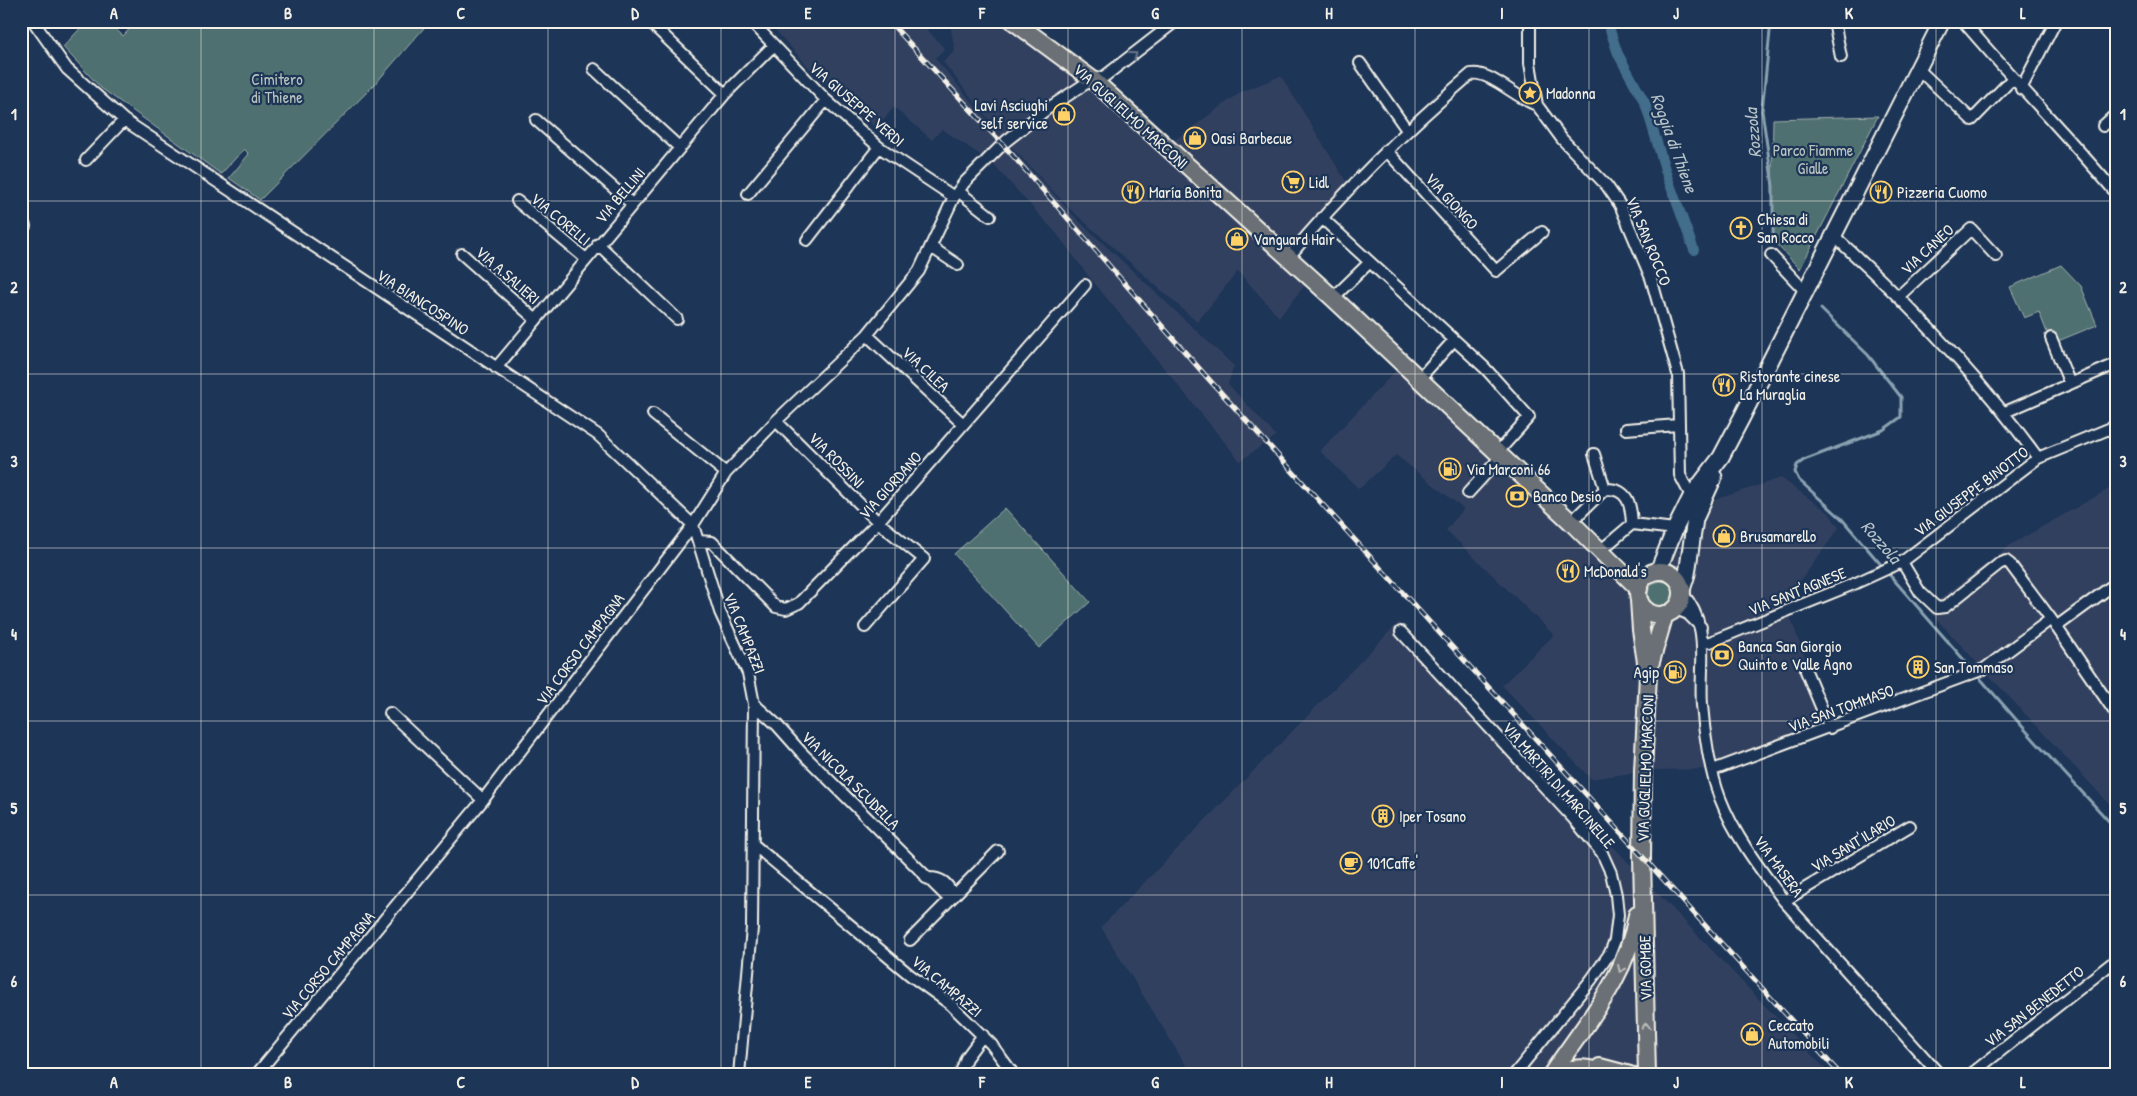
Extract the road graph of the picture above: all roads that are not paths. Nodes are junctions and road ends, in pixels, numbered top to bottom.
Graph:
1 (33, 21) edge
2 (751, 21) edge
3 (1013, 21) edge
4 (1176, 21) edge
5 (1530, 21) edge
6 (1834, 21) edge
7 (1942, 21) edge
8 (1963, 21) edge
9 (2056, 21) edge
10 (2112, 21) edge
11 (2116, 24) edge
12 (654, 26) dead end
13 (773, 46) junction
14 (1841, 57) dead end
15 (1360, 63) dead end
16 (594, 69) dead end
17 (1919, 70) junction
18 (2012, 79) junction
19 (1093, 80) junction
20 (2021, 89) junction
21 (725, 94) junction
22 (826, 100) junction
23 (1537, 105) junction
24 (2116, 114) edge
25 (124, 120) junction
26 (536, 120) dead end
27 (2103, 126) dead end
28 (1407, 130) junction
29 (879, 147) junction
30 (680, 148) junction
31 (1386, 150) junction
32 (86, 160) dead end
33 (2116, 193) edge
34 (748, 194) dead end
35 (956, 194) junction
36 (517, 201) dead end
37 (632, 204) junction
38 (990, 216) dead end
39 (1322, 218) junction
40 (1542, 232) dead end
41 (1835, 237) junction
42 (807, 240) dead end
43 (598, 244) junction
44 (931, 247) junction
45 (462, 254) dead end
46 (1771, 255) dead end
47 (1996, 256) dead end
48 (1288, 258) junction
49 (586, 259) junction
50 (1370, 262) junction
51 (958, 265) dead end
52 (1085, 285) dead end
53 (1806, 292) junction
54 (1899, 296) junction
55 (1333, 298) junction
56 (535, 319) junction
57 (677, 319) dead end
58 (868, 335) junction
59 (2051, 338) dead end
60 (1454, 340) junction
61 (2116, 364) edge
62 (496, 368) junction
63 (1419, 379) junction
64 (2070, 384) junction
65 (2005, 412) junction
66 (654, 414) dead end
67 (776, 421) junction
68 (963, 424) junction
69 (1678, 425) junction
70 (2116, 426) edge
71 (1626, 429) dead end
72 (1594, 454) dead end
73 (1499, 455) junction
74 (1721, 456) junction
75 (2038, 458) junction
76 (726, 473) junction
77 (1605, 488) junction
78 (1468, 493) dead end
79 (1692, 495) junction
80 (878, 522) junction
81 (1571, 522) junction
82 (1694, 522) junction
83 (1632, 524) junction
84 (693, 525) junction
85 (1673, 534) junction
86 (698, 541) junction
87 (1603, 554) junction
88 (1902, 562) junction
89 (1654, 572) junction
90 (2116, 583) edge
91 (1682, 591) junction
92 (1639, 594) junction
93 (1670, 612) junction
94 (2054, 623) junction
95 (1701, 626) junction
96 (865, 628) dead end
97 (1641, 630) junction
98 (1401, 632) dead end
99 (1702, 643) junction
100 (1806, 671) dead end
101 (1648, 675) junction
102 (754, 704) junction
103 (390, 713) dead end
104 (2116, 714) edge
105 (1830, 728) junction
106 (1714, 770) junction
107 (483, 800) junction
108 (1910, 826) dead end
109 (754, 845) junction
110 (998, 851) dead end
111 (1642, 862) joint
112 (1642, 888) junction
113 (954, 896) junction
114 (1784, 901) junction
115 (910, 940) dead end
116 (2116, 960) edge
117 (983, 1035) junction
118 (1585, 1067) junction
119 (256, 1075) edge
120 (739, 1075) edge
121 (960, 1075) edge
122 (1014, 1075) edge
123 (1514, 1075) edge
124 (1550, 1075) edge
125 (1556, 1075) edge
126 (1610, 1075) edge
127 (1630, 1075) edge
128 (1647, 1075) edge
129 (1940, 1075) edge
130 (1970, 1075) edge

1 - 25 street, VIA BIANCOSPINO
2 - 13 street, VIA GIUSEPPE VERDI
3 - 19 main road, VIA GUGLIELMO MARCONI
19 -> 4 street, VIA CORSO CAMPAGNA
5 - 23 street, VIA SAN ROCCO
6 - 14 street
7 - 17 main road
8 - 18 street
9 - 20 street
10 - 11 street
12 - 21 street
13 - 21 street, VIA BELLINI
13 - 22 street, VIA GIUSEPPE VERDI
15 - 28 street
16 - 30 street
17 - 18 street
17 - 41 main road
18 - 20 street
19 - 35 street, VIA CORSO CAMPAGNA
19 - 48 main road, VIA GUGLIELMO MARCONI
20 - 33 street
21 - 30 street, VIA BELLINI
22 - 29 street, VIA GIUSEPPE VERDI
22 - 34 street
23 - 28 street
23 - 69 street, VIA SAN ROCCO
24 - 27 street
25 - 32 street
25 - 62 street, VIA BIANCOSPINO
26 - 37 street
28 - 31 street
29 - 35 street, VIA GIUSEPPE VERDI
29 - 42 street
30 - 37 street, VIA BELLINI
31 - 39 street
31 - 40 street, VIA GIONGO
35 - 38 street
35 - 44 street, VIA CORSO CAMPAGNA
36 - 49 street, VIA CORELLI
37 - 43 street, VIA BELLINI
39 - 48 street
39 - 50 street
41 - 53 main road
41 - 54 street
43 - 49 street, VIA BELLINI
43 - 57 street
44 - 51 street
44 - 58 street, VIA CORSO CAMPAGNA
45 - 56 street, VIA A.SALIERI
46 - 53 street
47 - 54 street, VIA CANEO
48 - 55 main road, VIA GUGLIELMO MARCONI
49 - 56 street, VIA BELLINI
50 - 55 street
50 - 60 street
52 - 68 street, VIA GIORDANO
53 - 74 main road
54 - 65 street
55 - 63 main road, VIA GUGLIELMO MARCONI
56 - 62 street, VIA BELLINI
58 - 67 street, VIA CORSO CAMPAGNA
58 - 68 street, VIA CILEA
59 - 64 street
60 - 63 street
60 - 73 street
61 - 64 street
62 - 84 street, VIA BIANCOSPINO
63 - 73 main road, VIA GUGLIELMO MARCONI
64 - 65 street
65 - 75 street
66 - 76 street
67 - 76 street, VIA CORSO CAMPAGNA
67 - 80 street, VIA ROSSINI
68 - 80 street, VIA GIORDANO
69 - 71 street
69 - 79 street, VIA SAN ROCCO
70 - 75 street, VIA GIUSEPPE BINOTTO
72 - 77 street
73 - 78 street
73 - 81 main road, VIA GUGLIELMO MARCONI
74 - 79 main road
74 - 82 main road
75 - 88 street, VIA GIUSEPPE BINOTTO
76 - 84 street, VIA CORSO CAMPAGNA
77 - 81 street
77 - 83 street
79 - 82 street
79 - 85 main road
80 - 86 street, VIA GIORDANO
80 - 96 street, VIA ROSSINI
81 - 87 main road, VIA GUGLIELMO MARCONI
82 - 85 street
82 - 91 main road
83 - 85 street
83 - 87 street
84 - 86 street, VIA CAMPAZZI
84 - 107 street, VIA CORSO CAMPAGNA
85 - 89 main road
86 - 102 street, VIA CAMPAZZI
87 - 89 main road, VIA GUGLIELMO MARCONI
87 - 92 main road, VIA GUGLIELMO MARCONI
87 - 97 main road, VIA GUGLIELMO MARCONI
88 - 94 street
88 - 99 street, VIA SANT'AGNESE
89 - 91 main road, VIA GUGLIELMO MARCONI
89 - 92 main road
90 - 94 street, VIA SAN TOMMASO
91 - 93 main road, VIA GUGLIELMO MARCONI
91 - 95 street, VIA MASERA
92 - 93 main road, VIA GUGLIELMO MARCONI
92 - 97 main road, VIA GUGLIELMO MARCONI
93 - 95 street
93 - 101 main road, VIA GUGLIELMO MARCONI
94 - 104 street
94 - 105 street, VIA SAN TOMMASO
95 - 99 street, VIA MASERA
97 - 101 main road, VIA GUGLIELMO MARCONI
98 - 123 street, VIA MARTIRI DI MARCINELLE
99 - 106 street, VIA MASERA
100 - 105 street
101 - 111 main road, VIA GUGLIELMO MARCONI
102 - 109 street, VIA CAMPAZZI
102 - 113 street, VIA NICOLA SCUDELLA
103 - 107 street
105 - 106 street, VIA SAN TOMMASO
106 - 114 street, VIA MASERA
107 - 119 street, VIA CORSO CAMPAGNA
108 - 114 street, VIA SANT'ILARIO
109 - 117 street, VIA CAMPAZZI
109 - 120 street, VIA CAMPAZZI
110 - 113 street
111 - 112 main road, VIA GOMBE
112 -> 124 main road
128 -> 112 main road, VIA GOMBE
113 - 115 street
114 - 129 street, VIA MASERA
116 - 130 street, VIA SAN BENEDETTO
117 - 121 street, VIA CAMPAZZI
117 - 122 street, VIA CAMPAZZI
118 - 125 main road
118 - 126 main road
118 - 127 main road

